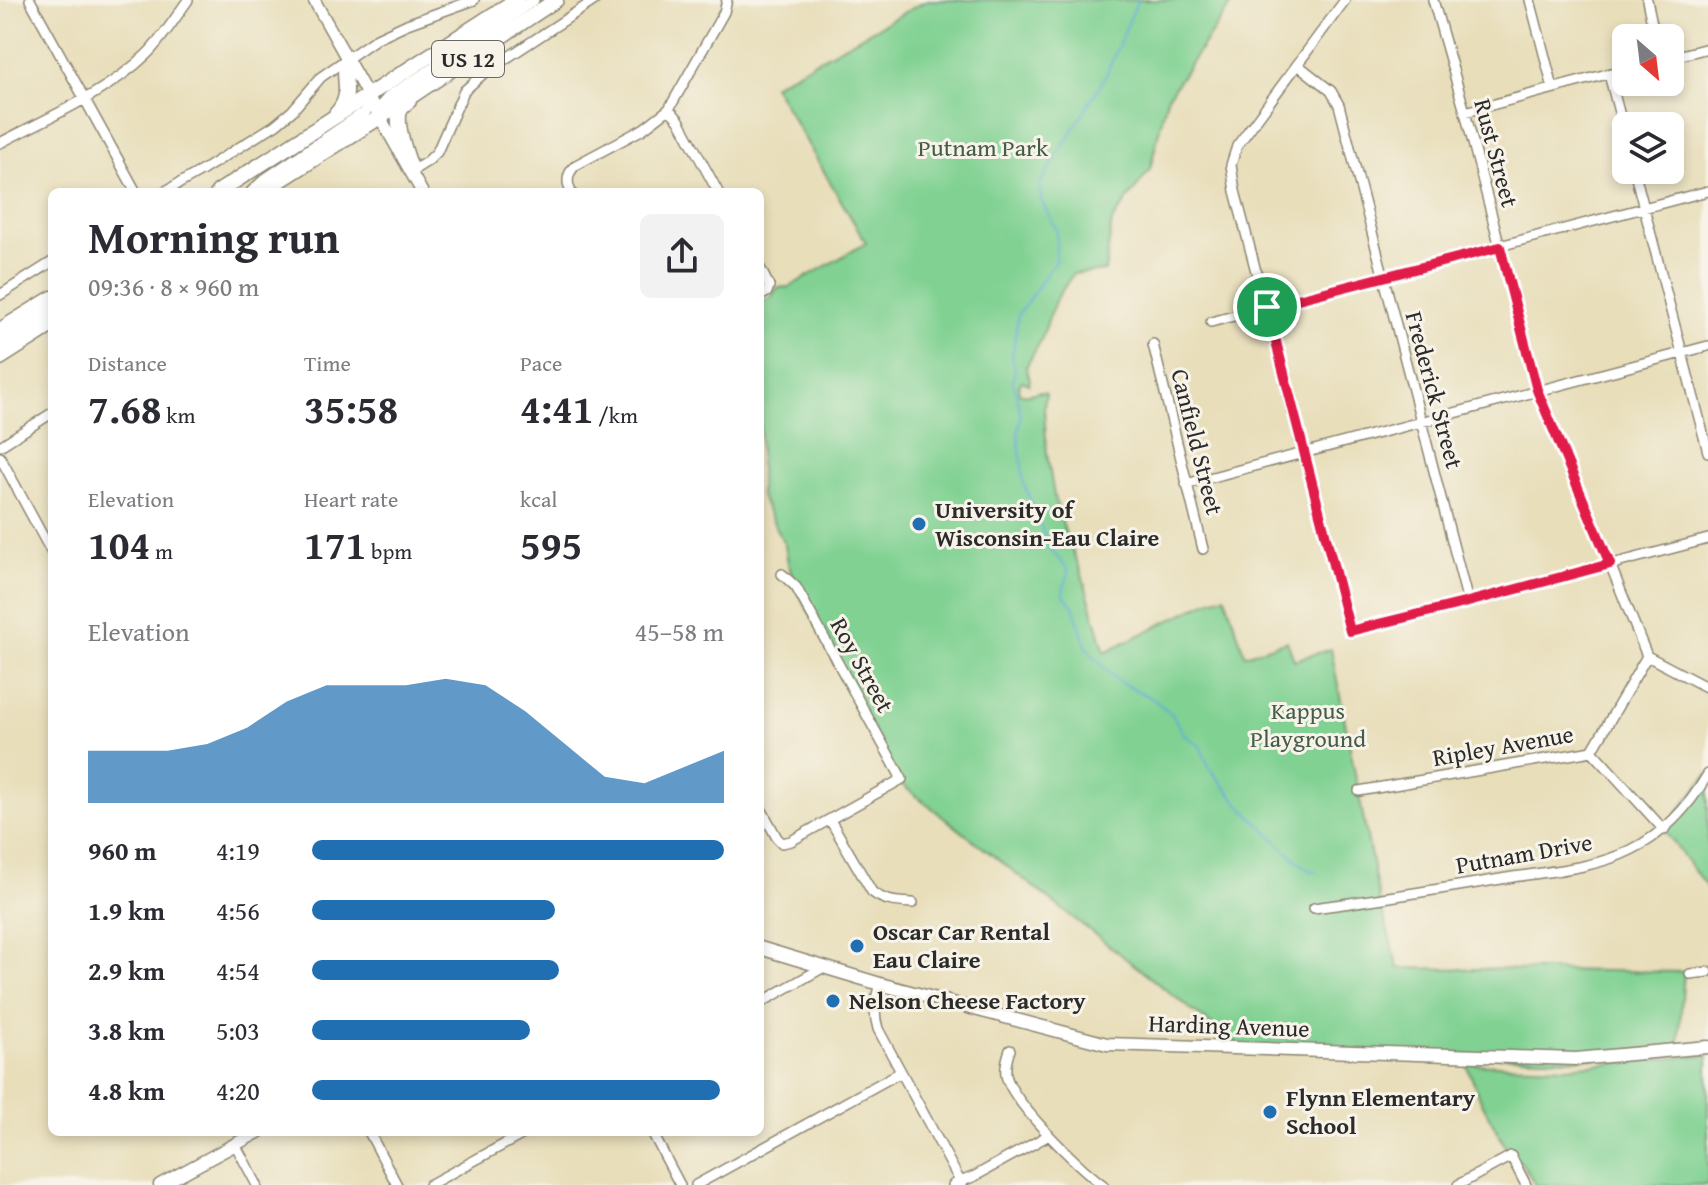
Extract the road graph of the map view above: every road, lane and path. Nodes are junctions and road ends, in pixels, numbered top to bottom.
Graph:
1 (30, 0) edge
2 (188, 0) edge
3 (314, 0) edge
4 (474, 0) edge
5 (516, 0) edge
6 (533, 0) edge
7 (556, 0) edge
8 (595, 0) edge
9 (727, 0) edge
10 (1345, 0) edge
11 (1433, 0) edge
12 (1530, 0) edge
13 (1647, 0) edge
14 (1652, 24) edge
15 (1708, 48) edge
16 (1684, 54) edge
17 (347, 58) junction
18 (1298, 65) junction
19 (1612, 73) edge
20 (1609, 74) junction
21 (1553, 88) junction
22 (417, 93) junction
23 (368, 96) junction
24 (84, 98) junction
25 (669, 109) junction
26 (1465, 112) junction
27 (1619, 112) edge
28 (380, 117) junction
29 (329, 121) junction
30 (0, 143) edge
31 (412, 171) junction
32 (1638, 184) edge
33 (134, 188) edge
34 (171, 188) edge
35 (224, 188) edge
36 (256, 188) edge
37 (268, 188) edge
38 (420, 188) edge
39 (569, 188) edge
40 (716, 188) edge
41 (1708, 191) edge
42 (1644, 208) junction
43 (1500, 247) junction
44 (48, 265) edge
45 (764, 276) edge
46 (1384, 277) junction
47 (764, 293) edge
48 (0, 295) edge
49 (48, 300) edge
50 (1267, 307) junction
51 (48, 312) edge
52 (1211, 322) dead end
53 (48, 328) edge
54 (0, 330) edge
55 (1153, 344) dead end
56 (0, 345) edge
57 (1708, 346) edge
58 (1682, 354) junction
59 (0, 358) edge
60 (1537, 390) junction
61 (48, 416) edge
62 (1421, 422) junction
63 (0, 446) edge
64 (1305, 452) junction
65 (1708, 452) edge
66 (0, 457) edge
67 (1186, 484) junction
68 (48, 539) edge
69 (1708, 539) edge
70 (1203, 549) dead end
71 (1610, 564) junction
72 (782, 574) dead end
73 (1468, 602) junction
74 (1647, 656) junction
75 (1708, 688) edge
76 (1592, 751) junction
77 (1708, 774) edge
78 (1359, 791) dead end
79 (764, 814) edge
80 (830, 820) junction
81 (1664, 830) junction
82 (913, 903) dead end
83 (1314, 908) dead end
84 (764, 949) edge
85 (824, 967) junction
86 (1708, 972) edge
87 (1690, 974) dead end
88 (880, 984) junction
89 (764, 1001) edge
90 (1708, 1047) edge
91 (1010, 1050) dead end
92 (901, 1072) junction
93 (1049, 1135) junction
94 (250, 1136) edge
95 (371, 1136) edge
96 (520, 1136) edge
97 (654, 1136) edge
98 (235, 1144) junction
99 (958, 1184) edge
100 (160, 1185) edge
101 (257, 1185) edge
102 (397, 1185) edge
103 (429, 1185) edge
104 (680, 1185) edge
105 (696, 1185) edge
106 (1103, 1185) edge
107 (1458, 1185) edge
108 (1526, 1185) edge

1 - 24 street
2 - 24 street
3 - 17 street
4 - 17 street
5 - 23 main road, US 12
6 - 28 street
7 - 22 main road, US 12
8 - 31 street
9 - 25 street
10 - 18 street
11 - 26 street, Rust Street
12 - 21 street
13 - 14 street
15 - 16 street
17 - 23 street
17 - 29 main road
17 - 34 street
18 - 46 street, Frederick Street
18 - 50 street
19 - 20 street
20 - 21 street
20 - 27 street
21 - 26 street
22 - 28 main road, US 12
22 - 31 main road
23 - 28 street
23 - 29 main road, US 12
23 - 36 street
24 - 30 street
24 - 33 street
25 - 39 street
25 - 40 street
26 - 43 street, Rust Street
28 - 31 street
28 - 37 main road, US 12
29 - 35 main road, US 12
31 - 38 street
32 - 42 street
41 - 42 street
42 - 43 street
42 - 58 street
43 - 46 street
43 - 60 street, Rust Street
44 - 48 street
45 - 47 street
46 - 50 street
46 - 62 street, Frederick Street
49 - 54 main road
50 - 52 street
50 - 64 street
51 - 56 main road
53 - 59 main road
55 - 67 street, Canfield Street
57 - 58 street
58 - 60 street
58 - 65 street
60 - 62 street
60 - 71 street, Rust Street
61 - 63 street
62 - 64 street
62 - 73 street, Frederick Street
64 - 67 street
64 - 73 street
66 - 68 street
67 - 70 street, Canfield Street
69 - 71 street
71 - 73 street
71 - 74 street, Rust Street
72 - 80 street, Roy Street
74 - 75 street
74 - 76 street, Ripley Avenue
76 - 78 street, Ripley Avenue
76 - 81 street
77 - 81 street, Putnam Drive
79 - 80 street
80 - 82 street
81 - 83 street, Putnam Drive
84 - 85 main road, Harding Avenue
85 - 88 main road, Harding Avenue
85 - 89 street
86 - 87 street
88 - 90 main road, Harding Avenue
88 - 92 street
91 - 93 street
92 - 99 street
92 - 105 street
93 - 99 street
93 - 106 street
94 - 98 main road
95 - 102 street
96 - 103 street
97 - 104 street
98 - 100 main road
98 - 101 street
107 - 108 street

